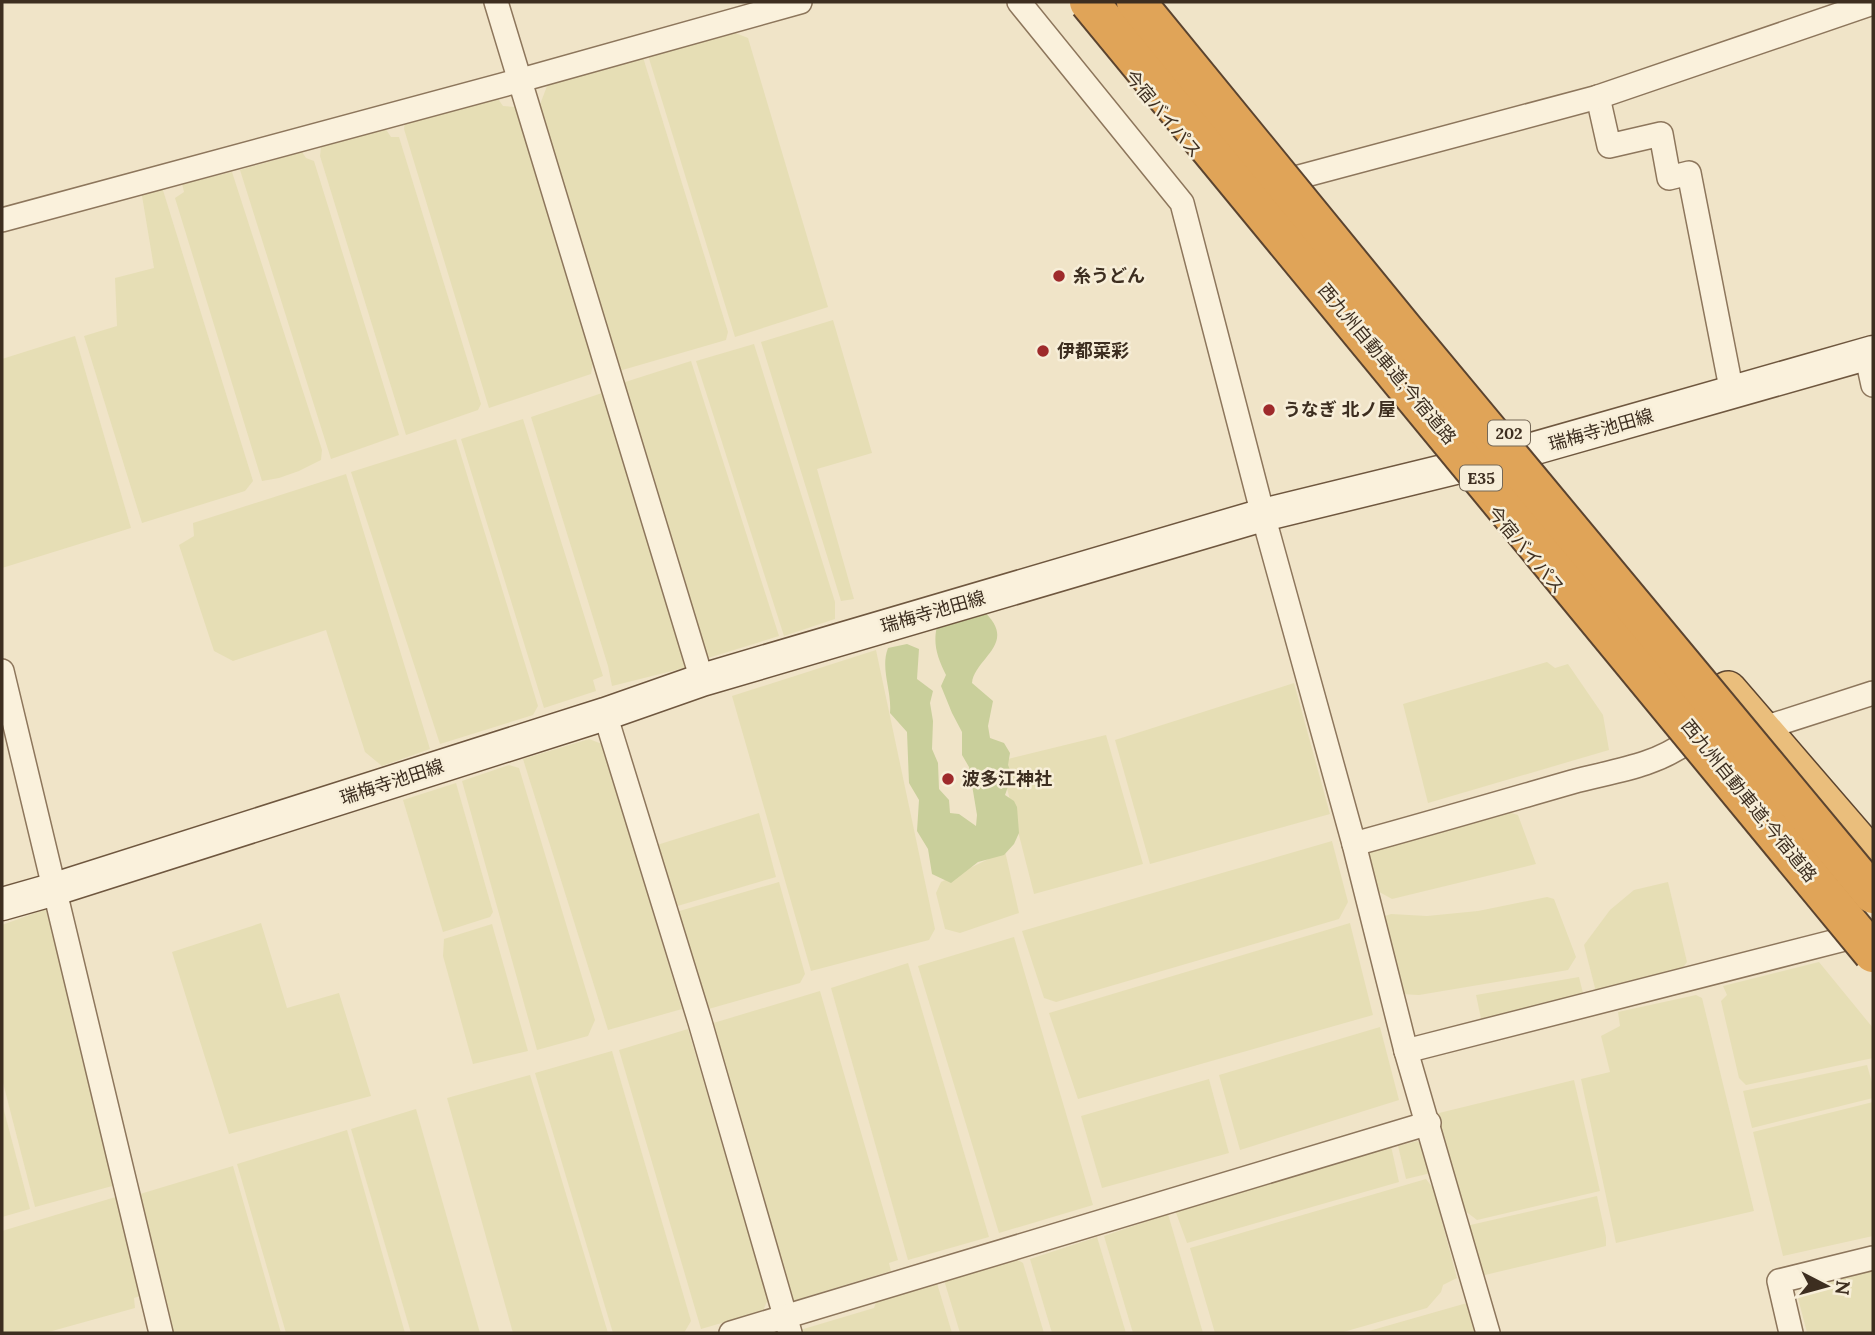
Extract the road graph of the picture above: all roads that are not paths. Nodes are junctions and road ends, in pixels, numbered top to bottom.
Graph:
1 (496, 2) edge
2 (800, 2) edge
3 (1019, 2) edge
4 (1069, 2) edge
5 (1089, 2) edge
6 (1136, 2) edge
7 (1153, 2) edge
8 (1873, 3) edge
9 (521, 80) junction
10 (1598, 97) junction
11 (1295, 178) junction
12 (2, 220) edge
13 (1869, 352) edge
14 (1873, 386) edge
15 (1732, 393) junction
16 (1525, 451) junction
17 (1457, 468) junction
18 (1263, 515) junction
19 (2, 671) edge
20 (702, 680) junction
21 (1873, 694) edge
22 (605, 714) junction
23 (1760, 729) junction
24 (1687, 742) junction
25 (1354, 844) junction
26 (1873, 858) edge
27 (55, 889) junction
28 (1873, 894) edge
29 (2, 904) edge
30 (1865, 941) edge
31 (1873, 970) edge
32 (1406, 1051) junction
33 (1429, 1123) junction
34 (1873, 1258) edge
35 (788, 1325) edge
36 (161, 1333) edge
37 (731, 1333) edge
38 (1489, 1333) edge
39 (1791, 1333) edge

1 - 9 street
2 - 9 street
3 - 18 street
4 - 17 highway, 今宿バイパス
5 - 30 highway, 西九州自動車道;今宿道路 / E35, bridge
6 - 28 highway, 西九州自動車道;今宿道路 / E35, bridge
7 - 11 highway, 202
8 - 10 street
9 - 12 street
9 - 20 street
10 - 11 street
10 - 15 street
11 - 16 highway, 202
13 - 14 street
13 - 15 main road, 瑞梅寺池田線
15 - 16 main road, 瑞梅寺池田線
16 - 17 main road, 瑞梅寺池田線
16 - 23 highway, 202
17 - 18 main road, 瑞梅寺池田線
17 - 24 highway, 今宿バイパス
18 - 20 main road, 瑞梅寺池田線
18 - 25 street
19 - 27 street
20 - 22 main road, 瑞梅寺池田線
21 - 23 street
22 - 27 main road, 瑞梅寺池田線
22 - 35 street
23 - 26 highway, 202
24 - 25 street
24 - 30 highway, 今宿バイパス
25 - 32 street
27 - 29 main road, 瑞梅寺池田線
27 - 36 street
30 - 31 highway, 今宿バイパス
30 - 32 street
32 - 33 street
33 - 35 street
33 - 38 street
34 - 39 street
35 - 37 street

